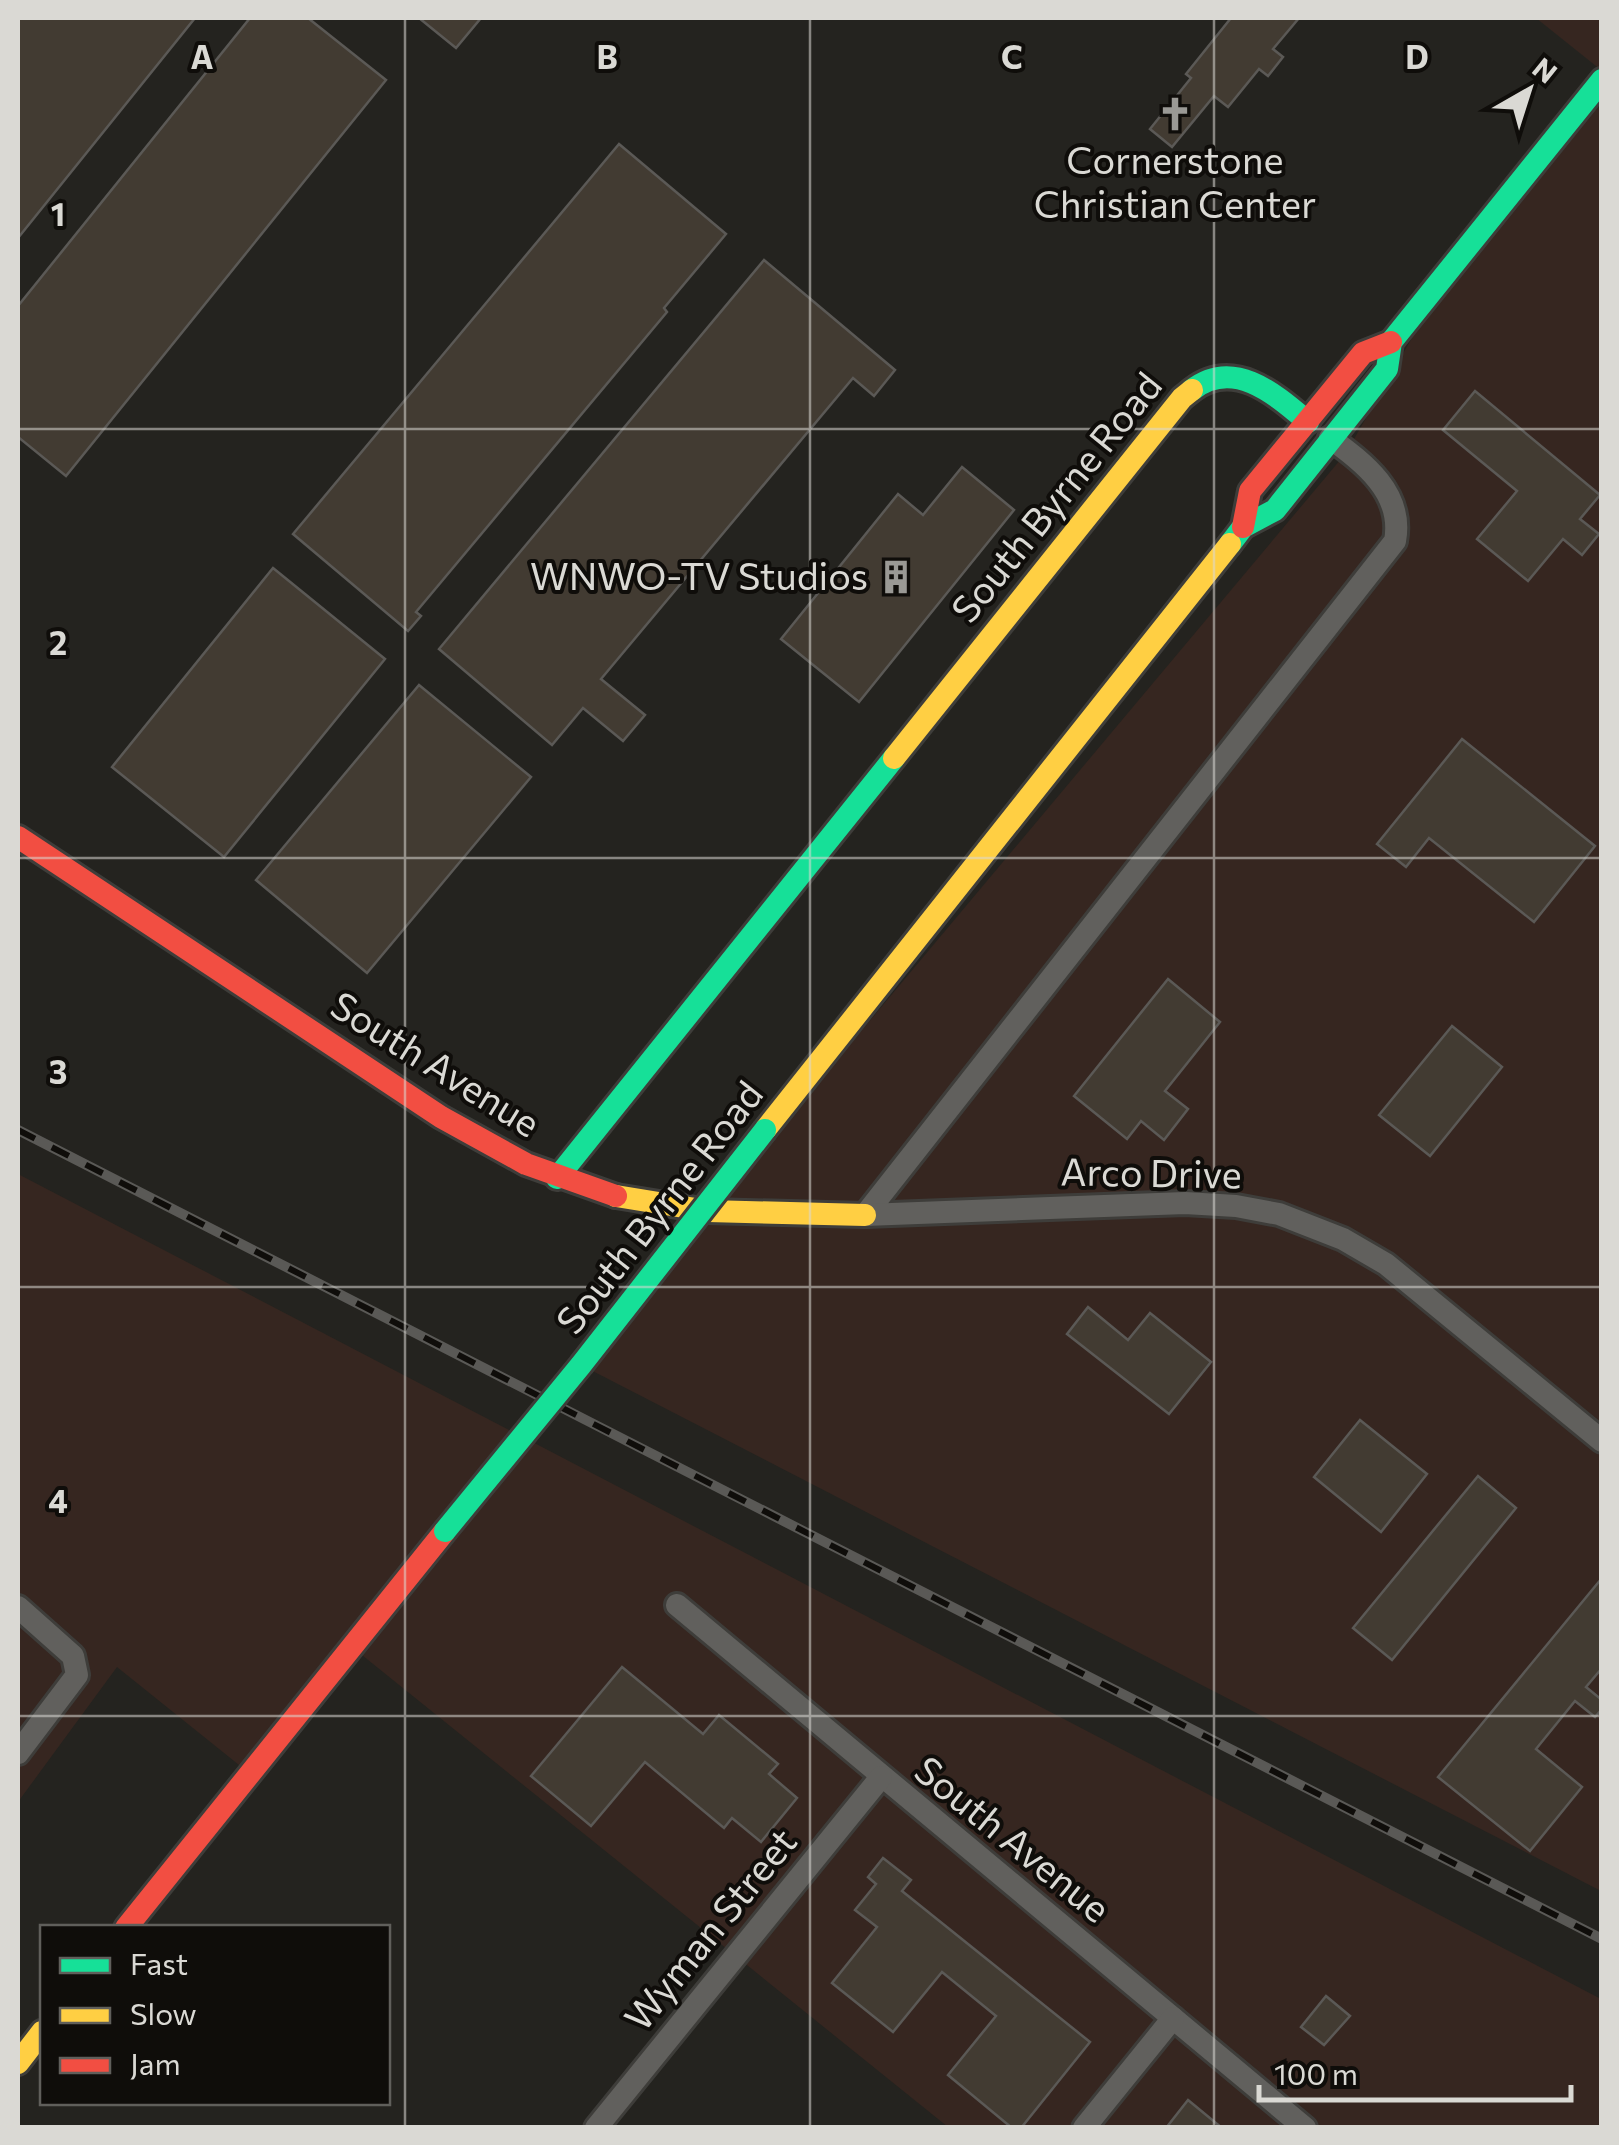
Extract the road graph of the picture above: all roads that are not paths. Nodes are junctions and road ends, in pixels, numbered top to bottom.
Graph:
1 (1602, 80) edge
2 (1391, 342) junction
3 (1308, 422) junction
4 (1330, 438) junction
5 (1243, 527) junction
6 (18, 837) edge
7 (556, 1178) junction
8 (865, 1216) junction
9 (1602, 1440) edge
10 (676, 1605) dead end
11 (18, 1608) edge
12 (18, 1752) edge
13 (881, 1778) junction
14 (128, 1925) edge
15 (1172, 2018) junction
16 (40, 2035) edge
17 (18, 2064) edge
18 (596, 2128) edge
19 (1084, 2128) edge
20 (1305, 2128) edge

1 - 2 main road, South Byrne Road
2 - 3 main road, South Byrne Road
2 - 4 main road, South Byrne Road
3 - 5 main road, South Byrne Road
3 - 7 main road, South Byrne Road
4 - 5 main road, South Byrne Road
4 - 8 street
5 - 14 main road, South Byrne Road, bridge
6 - 7 main road, South Avenue
7 - 8 main road, South Avenue
8 - 9 street, Arco Drive
10 - 13 street, South Avenue
11 - 12 street
13 - 15 street, South Avenue
13 - 18 street, Wyman Street
15 - 19 street
15 - 20 street, South Avenue
16 - 17 main road

